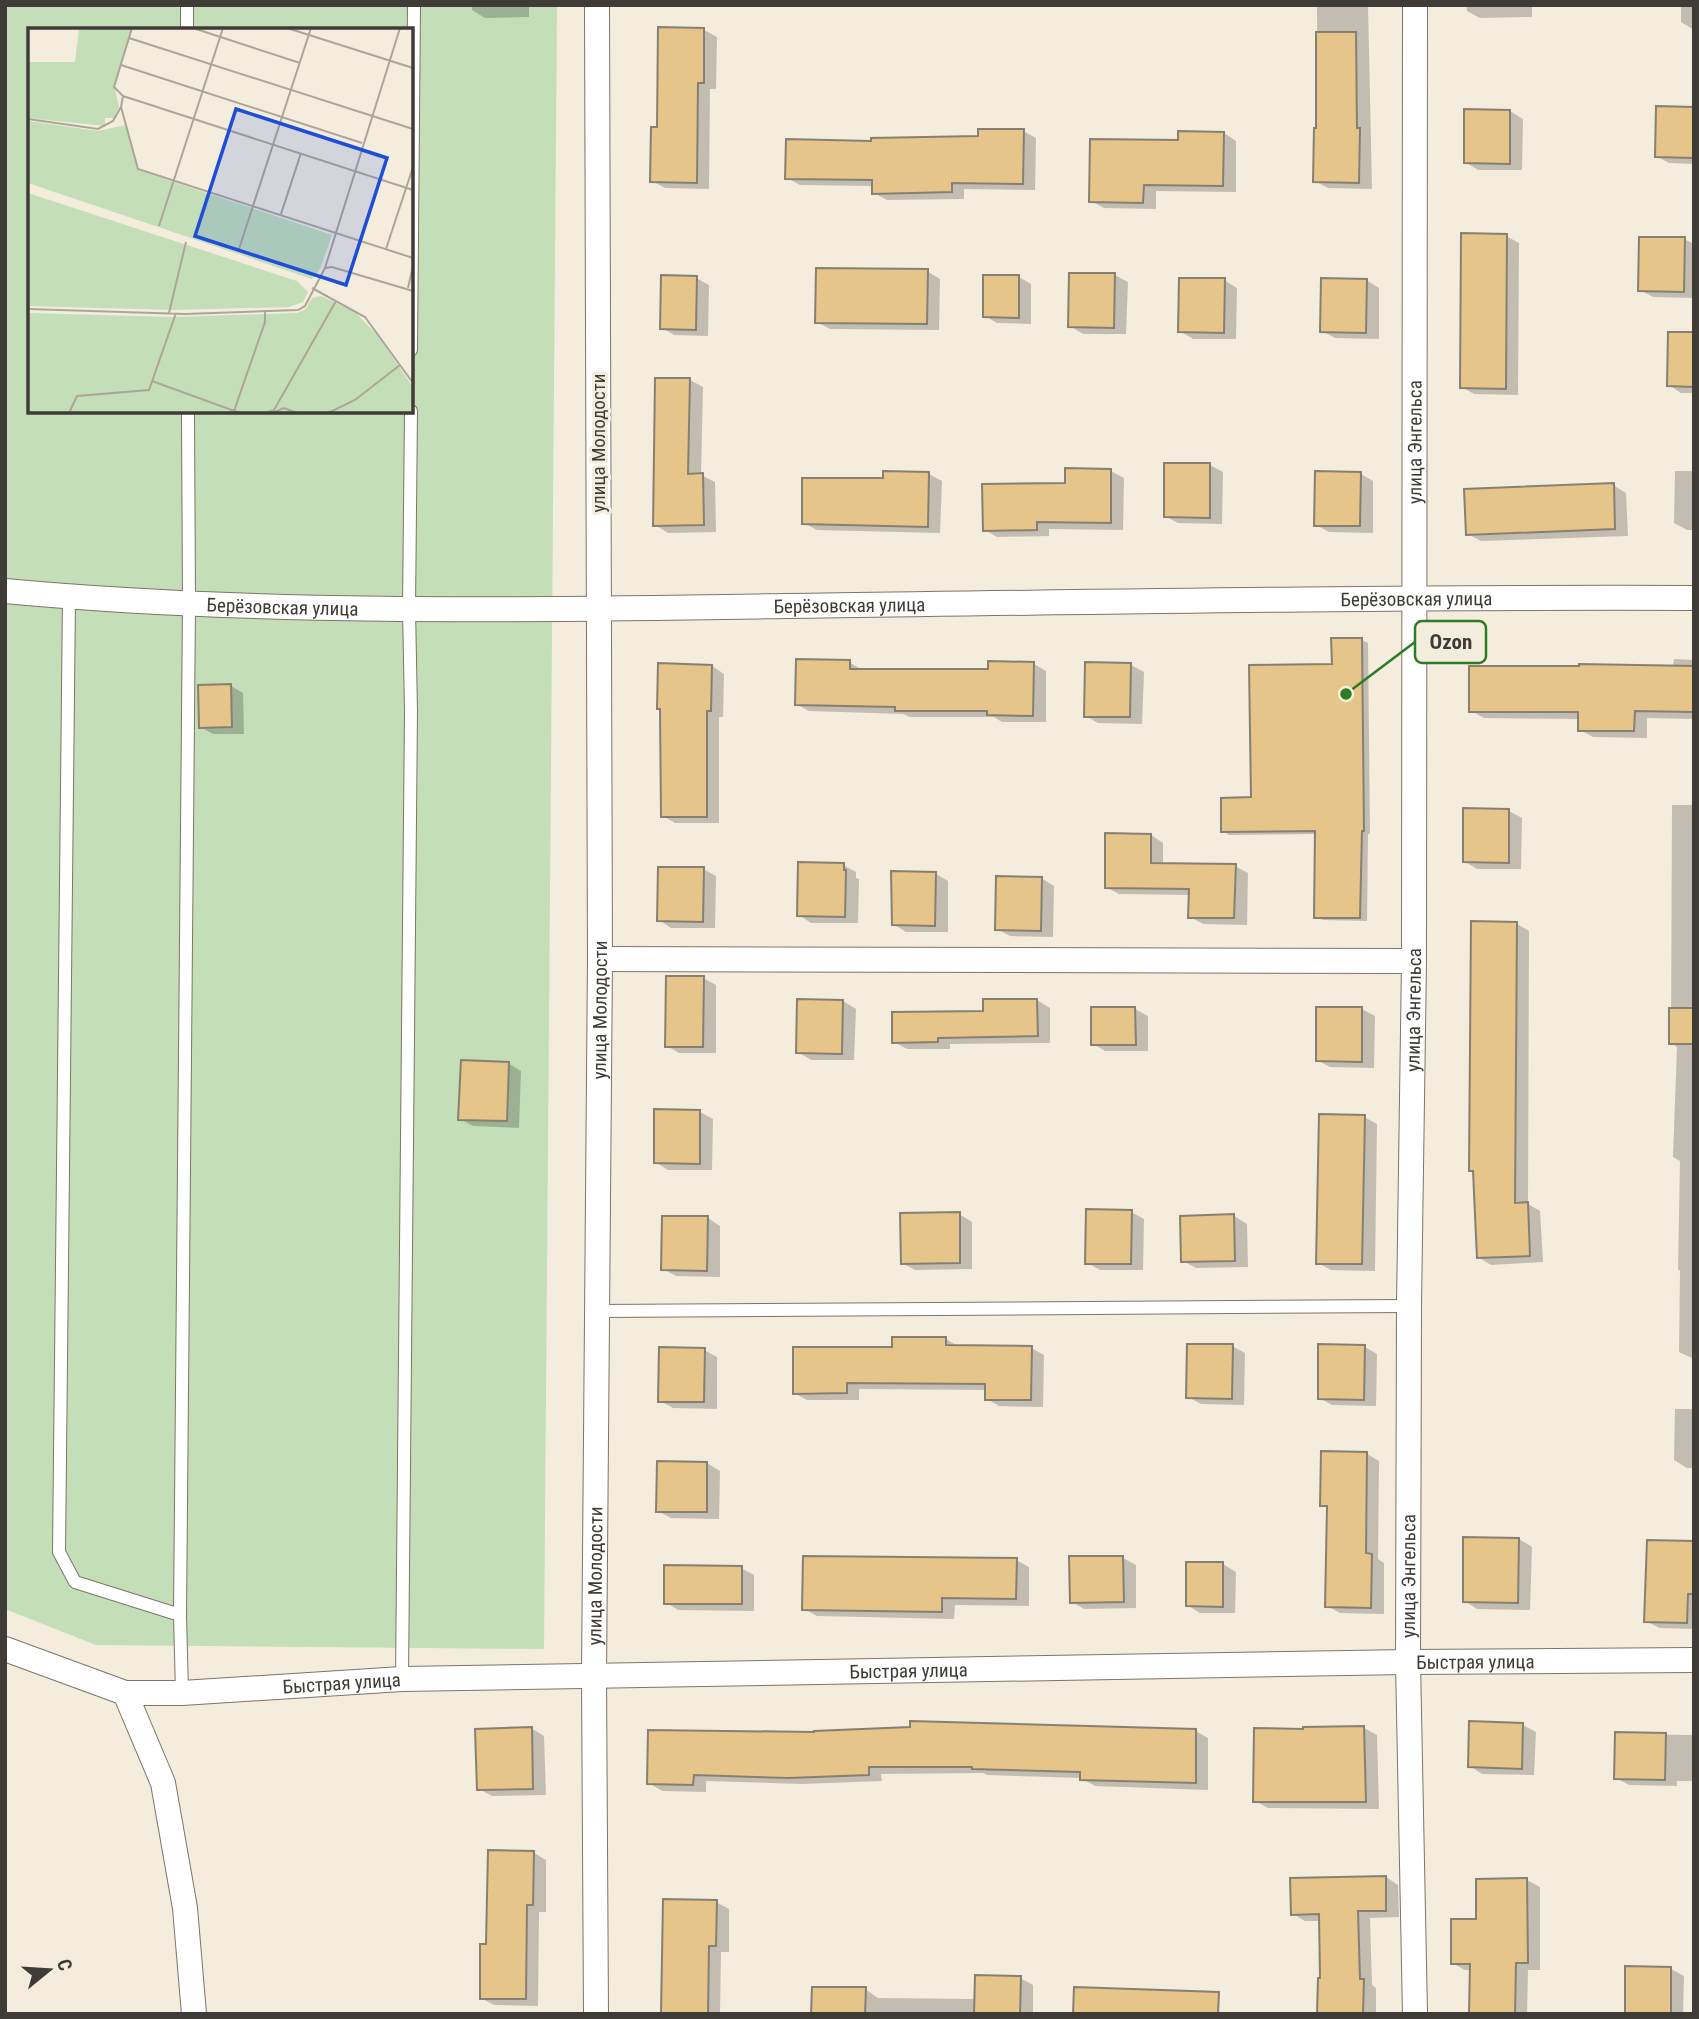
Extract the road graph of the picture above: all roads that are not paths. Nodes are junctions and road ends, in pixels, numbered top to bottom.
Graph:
1 (187, 5) edge
2 (414, 5) edge
3 (597, 5) edge
4 (1415, 5) edge
5 (187, 28) edge
6 (413, 120) edge
7 (188, 413) edge
8 (411, 413) edge
9 (5, 591) edge
10 (69, 597) junction
11 (1415, 597) junction
12 (1694, 598) edge
13 (189, 605) junction
14 (598, 608) junction
15 (409, 609) junction
16 (600, 959) junction
17 (1414, 961) junction
18 (1409, 1306) junction
19 (596, 1311) junction
20 (180, 1615) junction
21 (5, 1649) edge
22 (1694, 1660) edge
23 (1408, 1662) junction
24 (594, 1676) junction
25 (402, 1679) junction
26 (125, 1693) junction
27 (182, 1693) junction
28 (194, 2014) edge
29 (596, 2014) edge
30 (1415, 2014) edge

1 - 5 lane
2 - 6 lane
3 - 14 street, улица Молодости
4 - 11 street, улица Энгельса
7 - 13 lane
8 - 15 lane
9 - 10 street, Берёзовская улица
10 - 13 street, Берёзовская улица
10 - 20 lane
11 - 12 street, Берёзовская улица
11 - 14 street, Берёзовская улица
11 - 17 street, улица Энгельса
13 - 15 street, Берёзовская улица
13 - 20 lane
14 - 15 street, Берёзовская улица
14 - 16 street, улица Молодости
15 - 25 lane
16 - 17 street
16 - 19 street, улица Молодости
17 - 18 street, улица Энгельса
18 - 19 lane
18 - 23 street, улица Энгельса
19 - 24 street, улица Молодости
20 - 27 lane
21 - 26 street
22 - 23 street, Быстрая улица
23 - 24 street, Быстрая улица
23 - 30 street, улица Энгельса
24 - 25 street, Быстрая улица
24 - 29 street, улица Молодости
25 - 27 street, Быстрая улица
26 - 27 street, Быстрая улица
26 - 28 street

